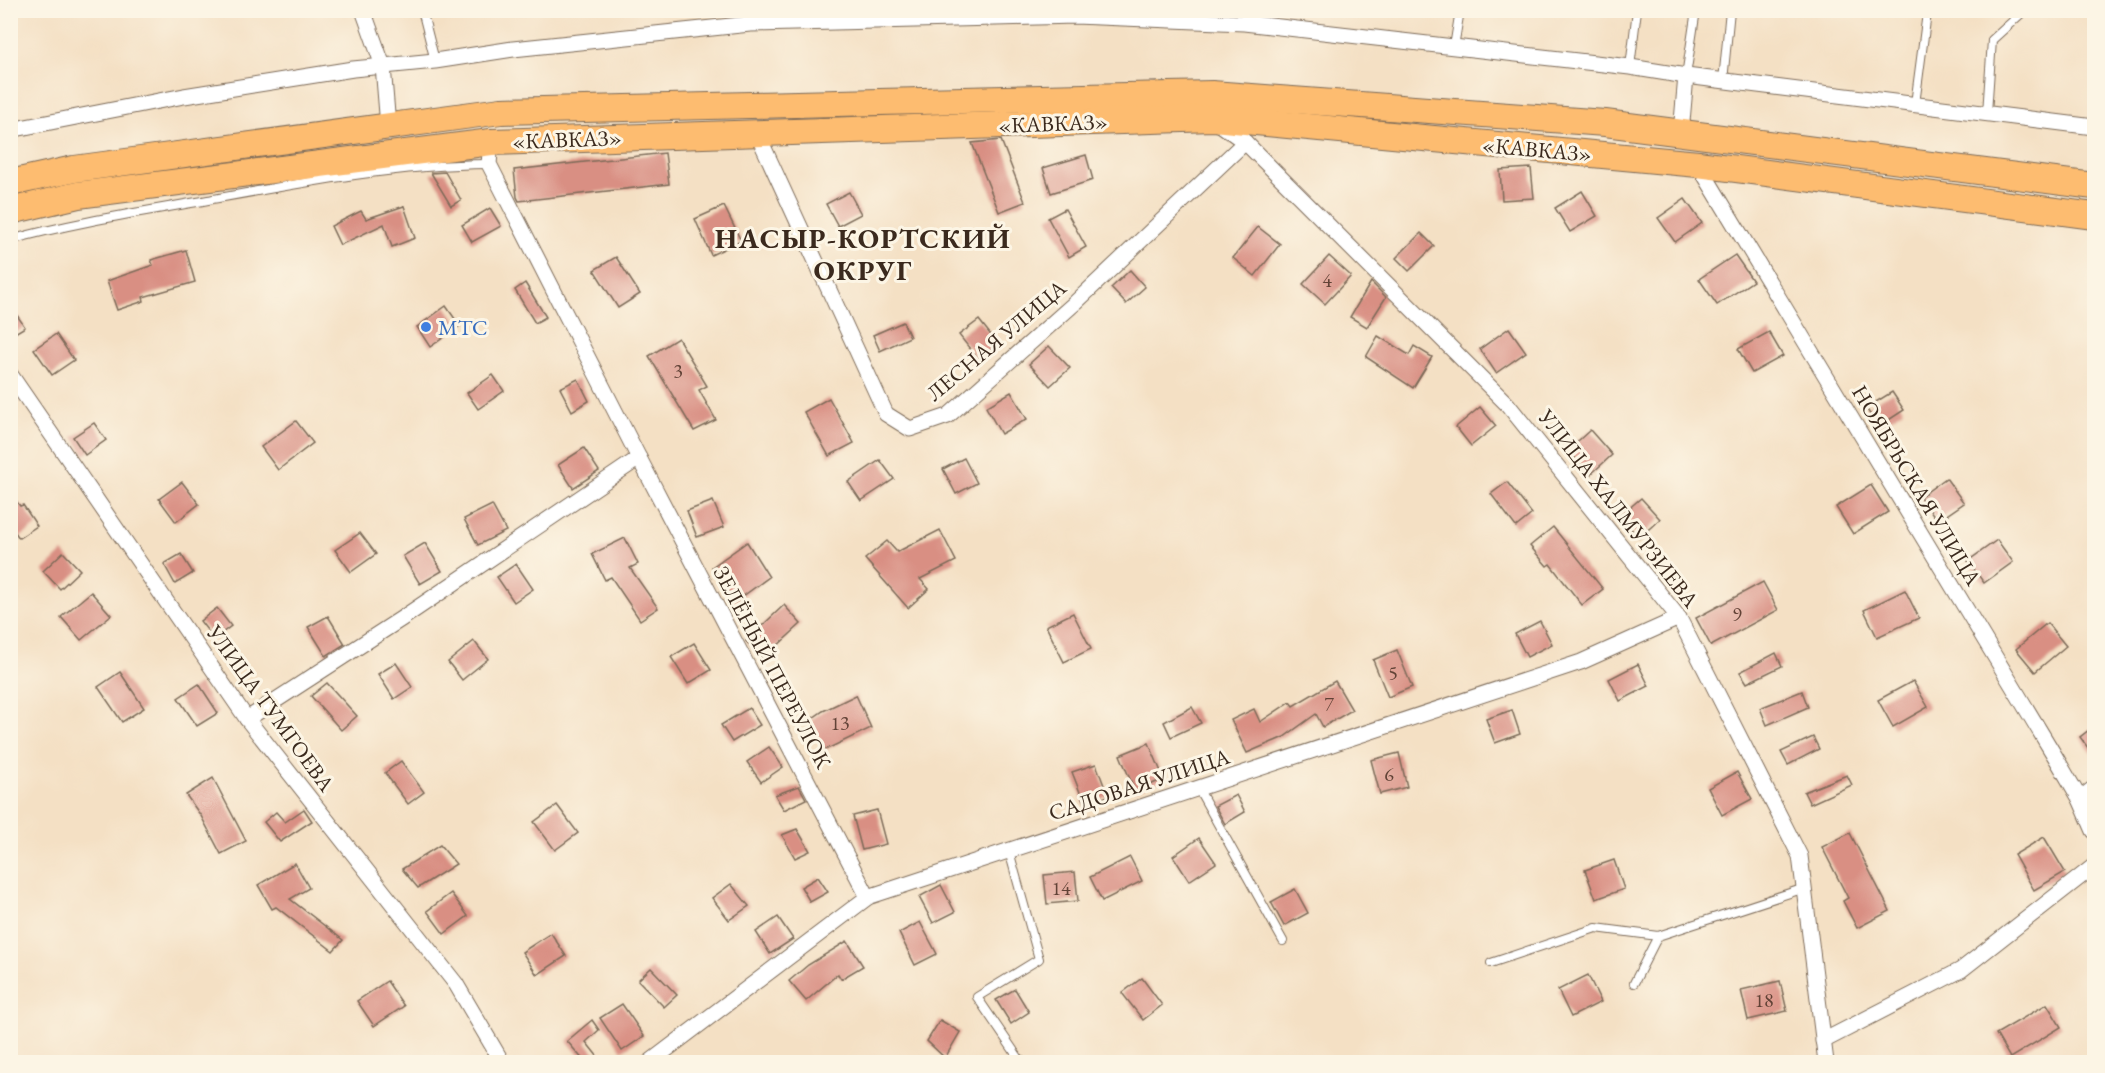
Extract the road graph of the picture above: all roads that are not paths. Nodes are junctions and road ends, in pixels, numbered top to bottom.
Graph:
1 (363, 10) edge
2 (422, 10) edge
3 (1460, 10) edge
4 (1637, 10) edge
5 (1696, 10) edge
6 (1730, 10) edge
7 (1900, 10) edge
8 (2025, 10) edge
9 (2076, 10) edge
10 (1075, 13) edge
11 (2094, 13) edge
12 (925, 15) edge
13 (1245, 17) edge
14 (1454, 47) junction
15 (435, 61) junction
16 (384, 66) junction
17 (1630, 67) junction
18 (1686, 76) junction
19 (1723, 81) junction
20 (1915, 104) junction
21 (1987, 114) junction
22 (1213, 118) junction
23 (388, 126) junction
24 (2094, 127) edge
25 (10, 130) edge
26 (757, 133) junction
27 (1681, 133) junction
28 (1245, 142) junction
29 (490, 153) junction
30 (1698, 164) junction
31 (10, 183) edge
32 (2094, 186) edge
33 (10, 211) edge
34 (2094, 216) edge
35 (10, 240) edge
36 (10, 374) edge
37 (639, 458) junction
38 (1679, 618) junction
39 (247, 719) junction
40 (1198, 788) junction
41 (2094, 788) edge
42 (2080, 799) junction
43 (2094, 831) edge
44 (1009, 851) junction
45 (2094, 866) edge
46 (1805, 888) junction
47 (868, 897) junction
48 (1658, 936) junction
49 (1284, 941) dead end
50 (1491, 963) dead end
51 (1634, 983) dead end
52 (1823, 1041) junction
53 (502, 1062) edge
54 (650, 1062) edge
55 (1024, 1062) edge
56 (1826, 1062) edge

1 - 16 street
2 - 15 lane
3 - 14 lane
4 - 17 lane
5 - 18 lane
6 - 19 lane
7 - 20 lane
8 - 21 lane
9 - 11 lane
10 - 12 street
10 - 13 street
12 - 15 street
13 - 14 street
14 - 17 street
15 - 16 street
16 - 23 street
16 - 25 street
17 - 18 street
18 - 19 street
18 - 27 street
19 - 20 street
20 - 21 street
21 - 24 street
22 - 26 highway, «КАВКАЗ»
22 - 28 street, УЛИЦА ХАЛМУРЗИЕВА
22 - 30 highway, «КАВКАЗ»
23 - 27 highway, «КАВКАЗ»
23 - 31 highway, «КАВКАЗ»
26 - 28 street, ЛЕСНАЯ УЛИЦА
26 - 29 highway, «КАВКАЗ»
27 - 32 highway, «КАВКАЗ»
28 - 38 street, УЛИЦА ХАЛМУРЗИЕВА
29 - 33 highway, «КАВКАЗ»
29 - 35 lane
29 - 37 street, ЗЕЛЁНЫЙ ПЕРЕУЛОК
30 - 34 highway, «КАВКАЗ»
30 - 42 street, НОЯБРЬСКАЯ УЛИЦА
36 - 39 street, УЛИЦА ТУМГОЕВА
37 - 39 street
37 - 47 street, ЗЕЛЁНЫЙ ПЕРЕУЛОК
38 - 40 street, САДОВАЯ УЛИЦА
38 - 46 street, УЛИЦА ХАЛМУРЗИЕВА
39 - 53 street, УЛИЦА ТУМГОЕВА
40 - 44 street, САДОВАЯ УЛИЦА
40 - 49 lane
41 - 42 street
42 - 43 street, НОЯБРЬСКАЯ УЛИЦА
44 - 47 street, САДОВАЯ УЛИЦА
44 - 55 lane
45 - 52 street
46 - 48 lane
46 - 52 street, УЛИЦА ХАЛМУРЗИЕВА
47 - 54 street, САДОВАЯ УЛИЦА
48 - 50 lane
48 - 51 lane
52 - 56 street, УЛИЦА ХАЛМУРЗИЕВА

